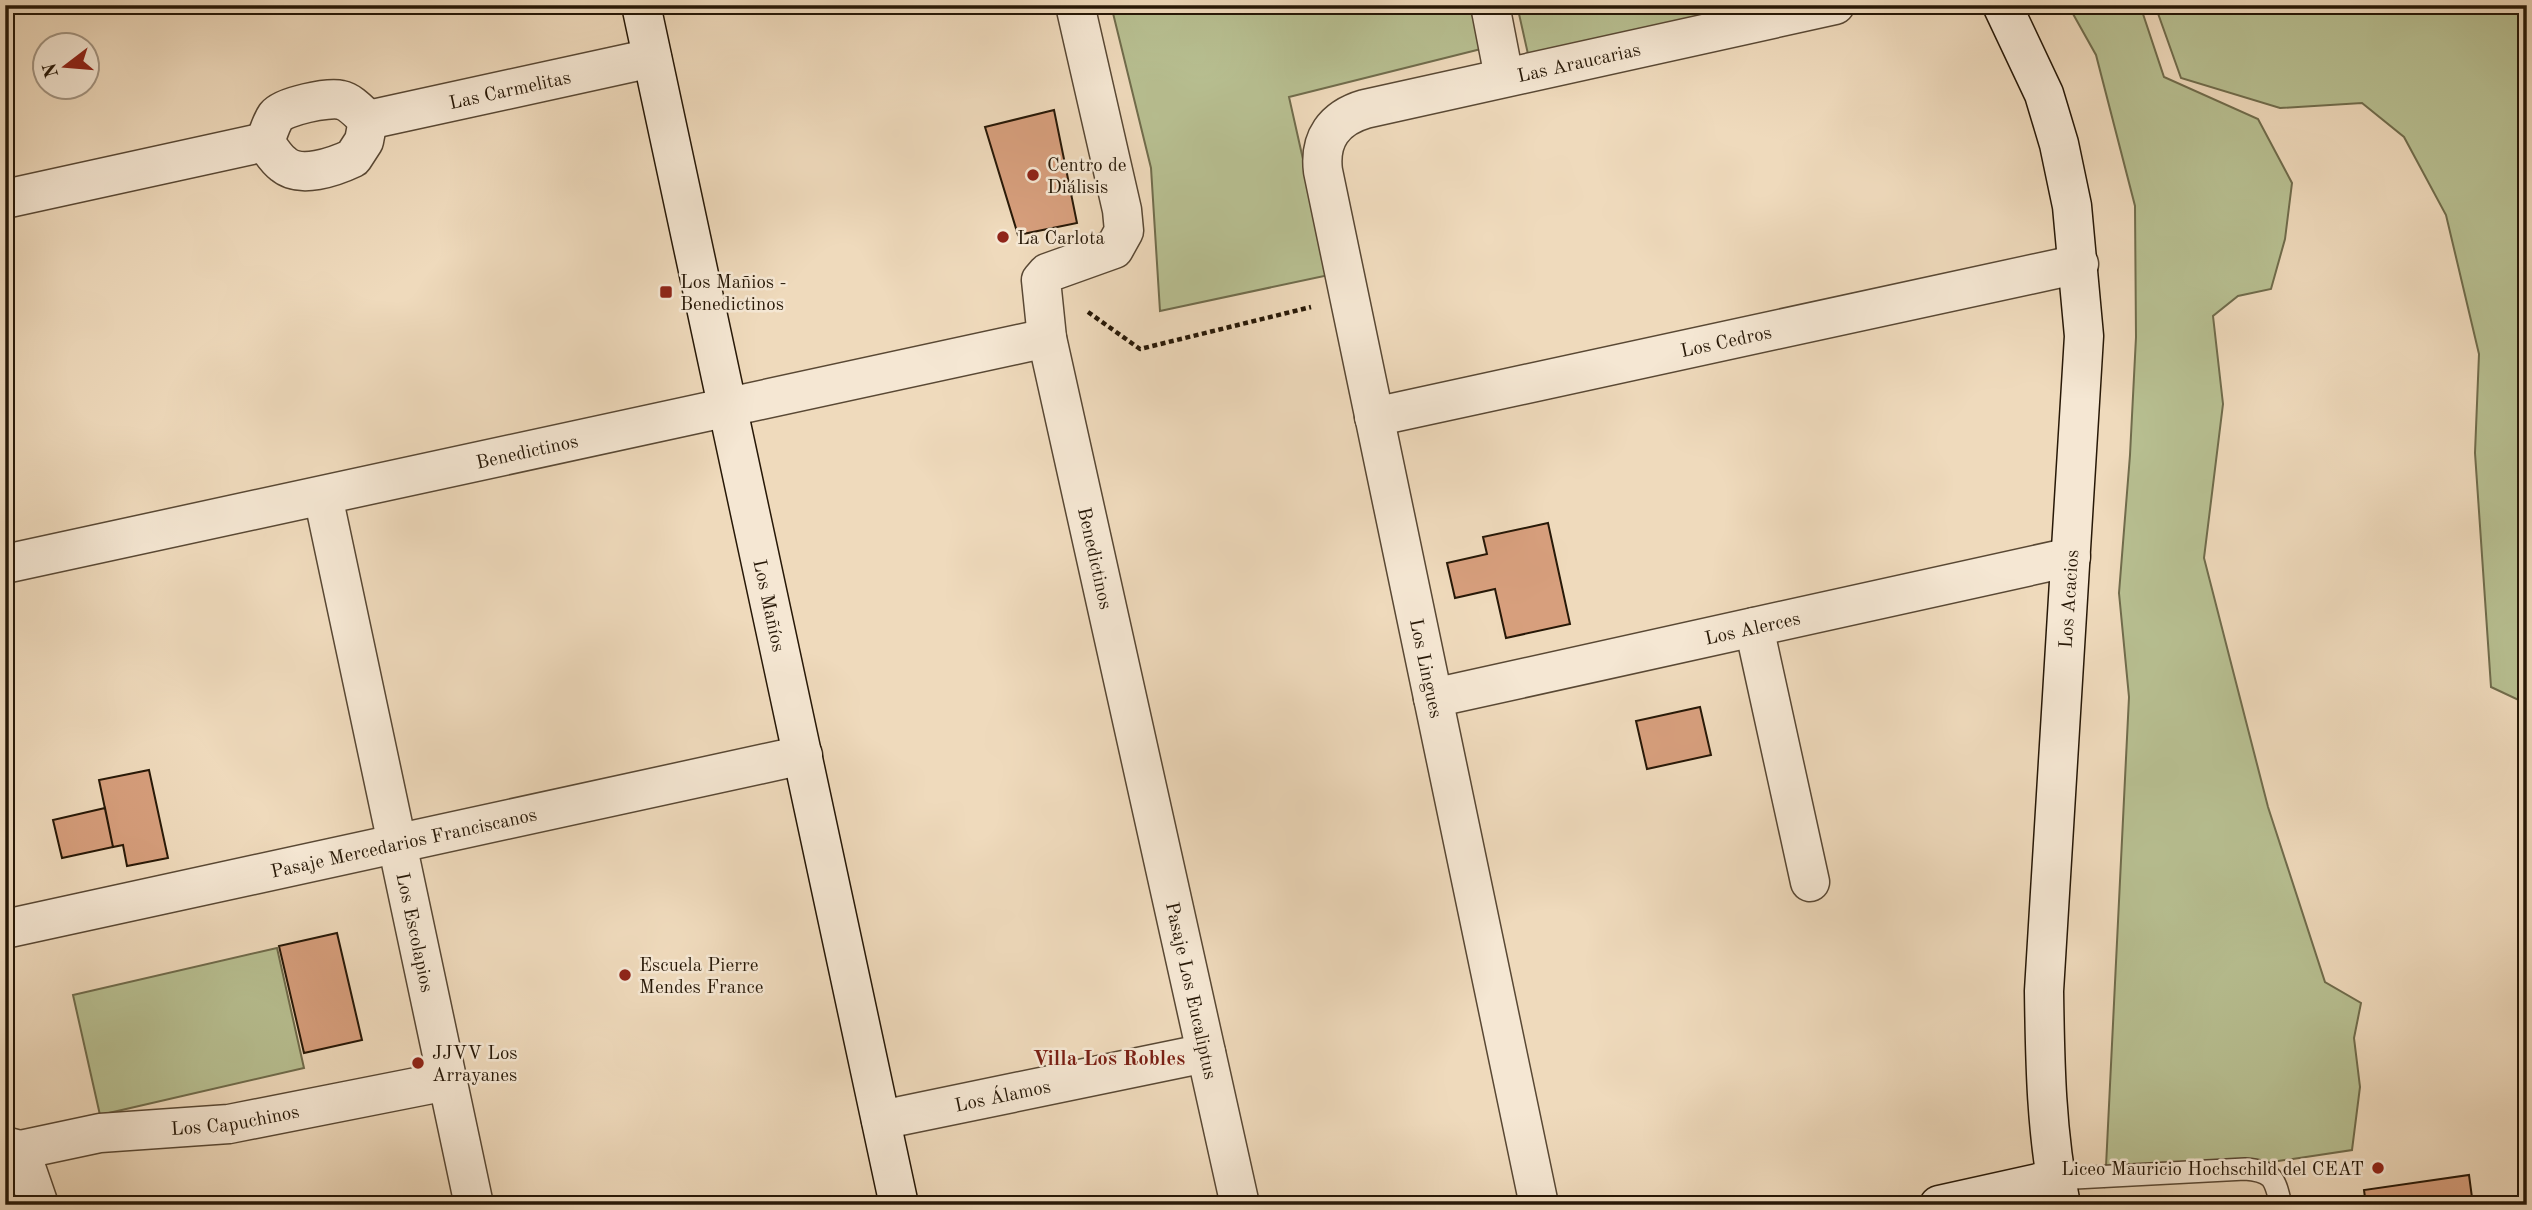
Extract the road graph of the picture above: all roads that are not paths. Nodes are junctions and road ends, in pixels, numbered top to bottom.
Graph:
1 (641, 5) edge
2 (1075, 5) edge
3 (1490, 5) edge
4 (1835, 5) edge
5 (2002, 5) edge
6 (652, 58) junction
7 (1504, 77) junction
8 (368, 120) junction
9 (1329, 132) joint
10 (265, 142) junction
11 (5, 199) edge
12 (2079, 264) junction
13 (1047, 338) junction
14 (728, 409) junction
15 (1374, 416) junction
16 (323, 496) junction
17 (2071, 557) junction
18 (5, 564) edge
19 (1754, 627) junction
20 (1433, 698) junction
21 (803, 755) junction
22 (1146, 777) joint
23 (397, 843) junction
24 (1810, 882) dead end
25 (5, 929) edge
26 (1206, 1053) junction
27 (447, 1081) junction
28 (881, 1120) junction
29 (13, 1148) edge
30 (2059, 1192) edge
31 (39, 1205) edge
32 (474, 1205) edge
33 (899, 1205) edge
34 (1240, 1205) edge
35 (1539, 1205) edge
36 (1938, 1205) edge
37 (2281, 1205) edge

1 - 6 street, Los Mañíos
2 - 13 street, Benedictinos
3 - 7 street
4 - 7 street, Las Araucarias
5 - 12 street, Los Acacios
6 - 8 street, Las Carmelitas
6 - 14 street, Los Mañíos
7 - 9 street, Las Araucarias
8 - 10 street
8 - 10 street
9 - 15 street, Los Lingues
10 - 11 street
12 - 15 street, Los Cedros
12 - 17 street, Los Acacios
13 - 14 street, Benedictinos
13 - 22 street, Benedictinos
14 - 16 street, Benedictinos
14 - 21 street, Los Mañíos
15 - 20 street, Los Lingues
16 - 18 street, Benedictinos
16 - 23 street, Los Escolapios
17 - 19 street, Los Alerces
17 - 30 street, Los Acacios
19 - 20 street, Los Alerces
19 - 24 street
20 - 35 street, Los Lingues
21 - 23 street, Pasaje Mercedarios Franciscanos
21 - 28 street, Los Mañíos
22 - 26 street, Pasaje Los Eucaliptus
23 - 25 street, Pasaje Mercedarios Franciscanos
23 - 27 street, Los Escolapios
26 - 28 street, Los Álamos
26 - 34 street, Pasaje Los Eucaliptus
27 - 29 street, Los Capuchinos
27 - 32 street, Los Escolapios
28 - 33 street, Los Mañíos
29 - 31 street
30 - 36 street
30 - 37 lane

